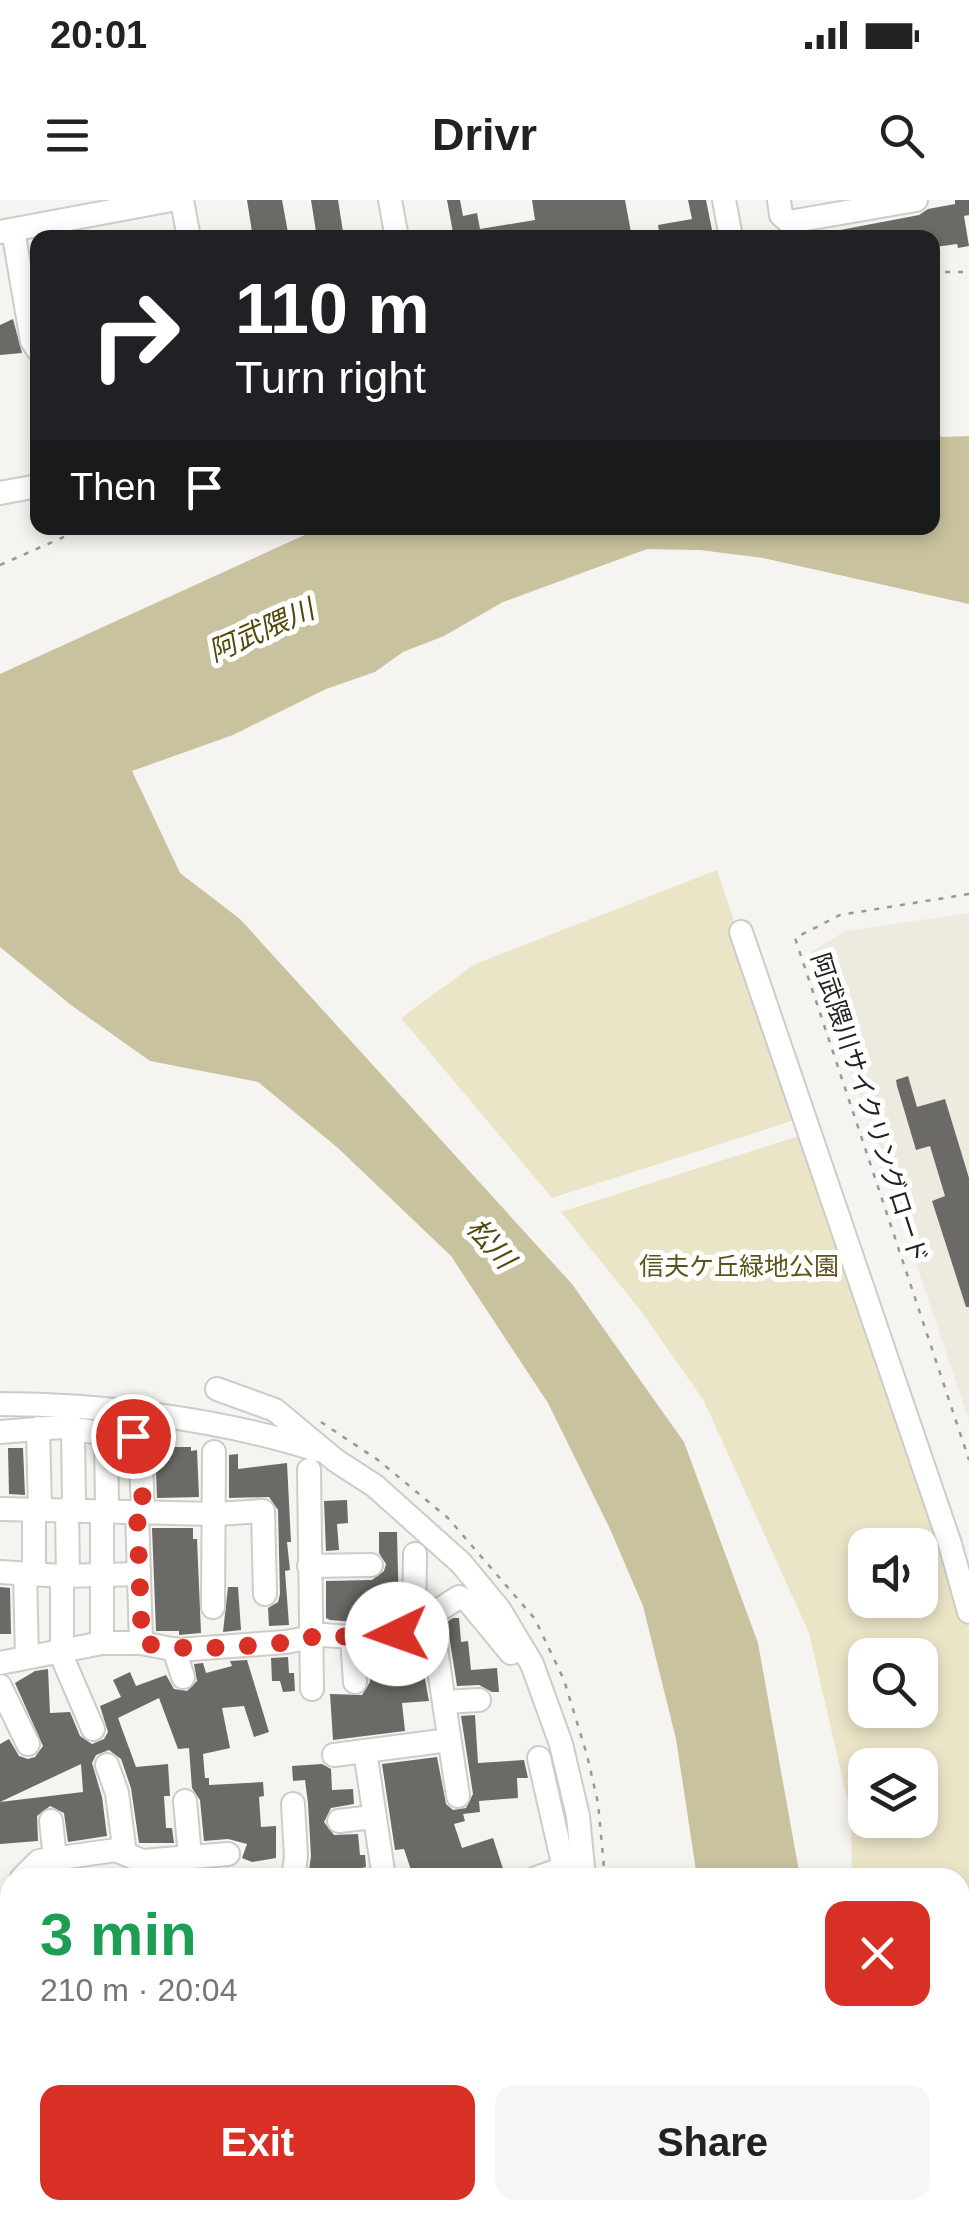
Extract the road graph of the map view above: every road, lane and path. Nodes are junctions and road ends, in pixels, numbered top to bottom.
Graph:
1 (172, 200) edge
2 (182, 200) edge
3 (390, 200) edge
4 (724, 200) edge
5 (779, 200) edge
6 (916, 200) edge
7 (91, 207) edge
8 (188, 230) edge
9 (396, 230) edge
10 (730, 230) edge
11 (6, 231) edge
12 (940, 272) edge
13 (969, 272) edge
14 (30, 333) edge
15 (30, 487) edge
16 (0, 493) edge
17 (68, 535) edge
18 (0, 565) edge
19 (969, 894) edge
20 (741, 932) dead end
21 (217, 1389) dead end
22 (0, 1404) edge
23 (74, 1427) junction
24 (38, 1428) junction
25 (0, 1432) edge
26 (106, 1434) junction
27 (214, 1452) dead end
28 (335, 1460) junction
29 (969, 1460) edge
30 (308, 1470) dead end
31 (0, 1509) edge
32 (70, 1509) junction
33 (37, 1510) junction
34 (104, 1510) junction
35 (140, 1511) junction
36 (214, 1514) junction
37 (415, 1554) dead end
38 (309, 1566) junction
39 (372, 1566) dead end
40 (0, 1572) edge
41 (29, 1574) junction
42 (102, 1574) junction
43 (140, 1574) junction
44 (65, 1576) junction
45 (265, 1594) dead end
46 (213, 1606) dead end
47 (969, 1612) edge
48 (422, 1621) junction
49 (309, 1637) junction
50 (352, 1638) junction
51 (102, 1643) junction
52 (142, 1643) junction
53 (61, 1650) junction
54 (174, 1650) junction
55 (27, 1657) junction
56 (0, 1663) edge
57 (184, 1677) dead end
58 (537, 1677) junction
59 (356, 1682) dead end
60 (0, 1686) edge
61 (312, 1689) dead end
62 (479, 1700) dead end
63 (445, 1702) junction
64 (92, 1729) dead end
65 (449, 1740) junction
66 (28, 1744) dead end
67 (365, 1751) junction
68 (334, 1755) dead end
69 (539, 1758) dead end
70 (107, 1764) dead end
71 (458, 1796) dead end
72 (185, 1801) dead end
73 (292, 1804) dead end
74 (373, 1817) junction
75 (52, 1821) dead end
76 (339, 1821) dead end
77 (228, 1854) dead end
78 (190, 1857) junction
79 (54, 1859) junction
80 (136, 1864) edge
81 (33, 1868) edge
82 (294, 1868) edge
83 (382, 1868) edge
84 (569, 1868) edge
85 (572, 1868) edge

1 - 7 street
2 - 8 street
3 - 9 street
4 - 10 street
5 - 6 street
7 - 11 street
11 - 14 street
12 - 13 path
15 - 16 street
17 - 18 path
19 - 29 path, 阿武隈川サイクリングロード
20 - 47 street
21 - 28 street
22 - 28 street
23 - 24 street
23 - 26 street
23 - 32 street
24 - 25 street
24 - 33 street
26 - 34 street
26 - 35 street
27 - 36 street
28 - 58 street
30 - 38 street
31 - 33 street
32 - 33 street
32 - 34 street
32 - 44 street
33 - 41 street
34 - 35 street
34 - 42 street
35 - 36 street
35 - 43 street
36 - 45 street
36 - 46 street
37 - 48 street
38 - 39 street
38 - 49 street
40 - 41 street
41 - 44 street
41 - 55 street
42 - 43 street
42 - 44 street
42 - 51 street
43 - 52 street
44 - 53 street
48 - 50 street
48 - 58 street
48 - 63 street
49 - 50 street
49 - 54 street
49 - 61 street
50 - 59 street
51 - 52 street
51 - 53 street
52 - 54 street
53 - 55 street
53 - 64 street
54 - 57 street
55 - 56 street
58 - 85 street
60 - 66 street
62 - 63 street
63 - 65 street
65 - 67 street
65 - 71 street
67 - 68 street
67 - 74 street
69 - 84 street
70 - 80 street
72 - 78 street
73 - 82 street
74 - 76 street
74 - 83 street
75 - 79 street
77 - 78 street
78 - 80 street
79 - 80 street
79 - 81 street

